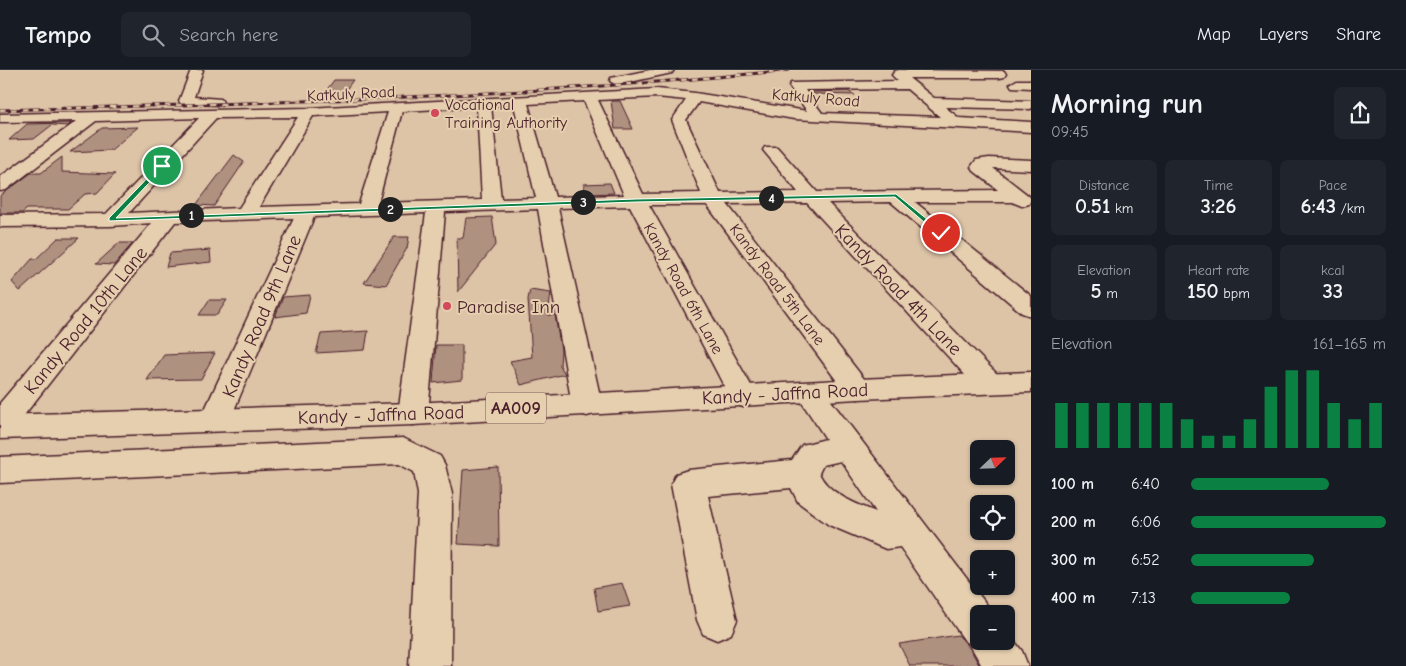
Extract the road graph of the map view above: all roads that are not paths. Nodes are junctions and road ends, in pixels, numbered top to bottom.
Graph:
1 (197, 70) edge
2 (604, 70) edge
3 (668, 70) edge
4 (996, 72) edge
5 (624, 80) junction
6 (1017, 84) junction
7 (1031, 84) edge
8 (910, 85) junction
9 (1031, 91) edge
10 (589, 96) junction
11 (695, 97) junction
12 (520, 100) junction
13 (484, 102) junction
14 (931, 102) junction
15 (1031, 105) edge
16 (187, 106) junction
17 (396, 108) junction
18 (308, 112) junction
19 (213, 113) junction
20 (94, 115) junction
21 (817, 116) junction
22 (0, 118) edge
23 (955, 122) junction
24 (1031, 127) edge
25 (771, 150) dead end
26 (1031, 164) edge
27 (0, 186) edge
28 (896, 196) junction
29 (812, 197) junction
30 (713, 199) junction
31 (636, 200) junction
32 (1023, 201) edge
33 (547, 203) junction
34 (492, 205) junction
35 (436, 207) junction
36 (367, 209) junction
37 (306, 212) junction
38 (245, 214) junction
39 (169, 216) junction
40 (111, 220) junction
41 (0, 221) edge
42 (1031, 308) edge
43 (988, 382) junction
44 (1031, 382) edge
45 (858, 389) junction
46 (809, 392) junction
47 (743, 396) junction
48 (587, 405) junction
49 (413, 414) junction
50 (216, 420) junction
51 (0, 426) edge
52 (848, 447) junction
53 (0, 470) edge
54 (802, 473) junction
55 (908, 530) junction
56 (970, 615) edge
57 (717, 620) dead end
58 (995, 650) edge
59 (430, 666) edge
60 (1007, 666) edge

1 - 16 main road
2 - 5 main road
3 - 5 main road
4 - 6 main road
4 - 8 main road
5 - 16 main road
6 - 7 main road
6 - 9 main road
8 - 14 main road
8 - 21 main road
10 - 11 main road, Katkuly Road
10 - 12 main road, Katkuly Road
10 - 31 main road, Kandy Road 6th Lane
11 - 21 main road, Katkuly Road
11 - 30 main road, Kandy Road 5th Lane
12 - 13 main road, Katkuly Road
12 - 33 main road
13 - 17 main road, Katkuly Road
13 - 34 main road
14 - 15 main road
14 - 23 main road
16 - 19 main road, Katkuly Road
16 - 20 main road, Katkuly Road
17 - 18 main road, Katkuly Road
17 - 36 main road
18 - 19 main road, Katkuly Road
18 - 38 main road
19 - 40 main road
20 - 22 main road, Katkuly Road
20 - 27 main road
21 - 23 main road, Katkuly Road
23 - 24 main road, Katkuly Road
25 - 29 main road, Kandy Road 4th Lane
26 - 32 main road
28 - 29 main road
28 - 32 main road
28 - 42 main road
29 - 30 main road
29 - 43 main road, Kandy Road 4th Lane
30 - 31 main road
30 - 45 main road, Kandy Road 5th Lane
31 - 33 main road
31 - 47 main road, Kandy Road 6th Lane
33 - 34 main road
33 - 48 main road
34 - 35 main road
35 - 36 main road
35 - 49 main road
36 - 37 main road
37 - 38 main road
37 - 50 main road, Kandy Road 9th Lane
38 - 39 main road
39 - 40 main road
39 - 51 main road, Kandy Road 10th Lane
40 - 41 main road
43 - 44 main road, Kandy - Jaffna Road / AA009
43 - 45 main road, Kandy - Jaffna Road / AA009
45 - 46 main road, Kandy - Jaffna Road / AA009
46 - 47 main road, Kandy - Jaffna Road / AA009
46 - 52 main road
47 - 48 main road, Kandy - Jaffna Road / AA009
48 - 49 main road, Kandy - Jaffna Road / AA009
49 - 50 main road, Kandy - Jaffna Road / AA009
50 - 51 main road, Kandy - Jaffna Road / AA009
52 - 54 main road
52 - 55 main road
53 - 59 main road
54 - 55 main road
54 - 57 main road
55 - 56 main road
58 - 60 main road

